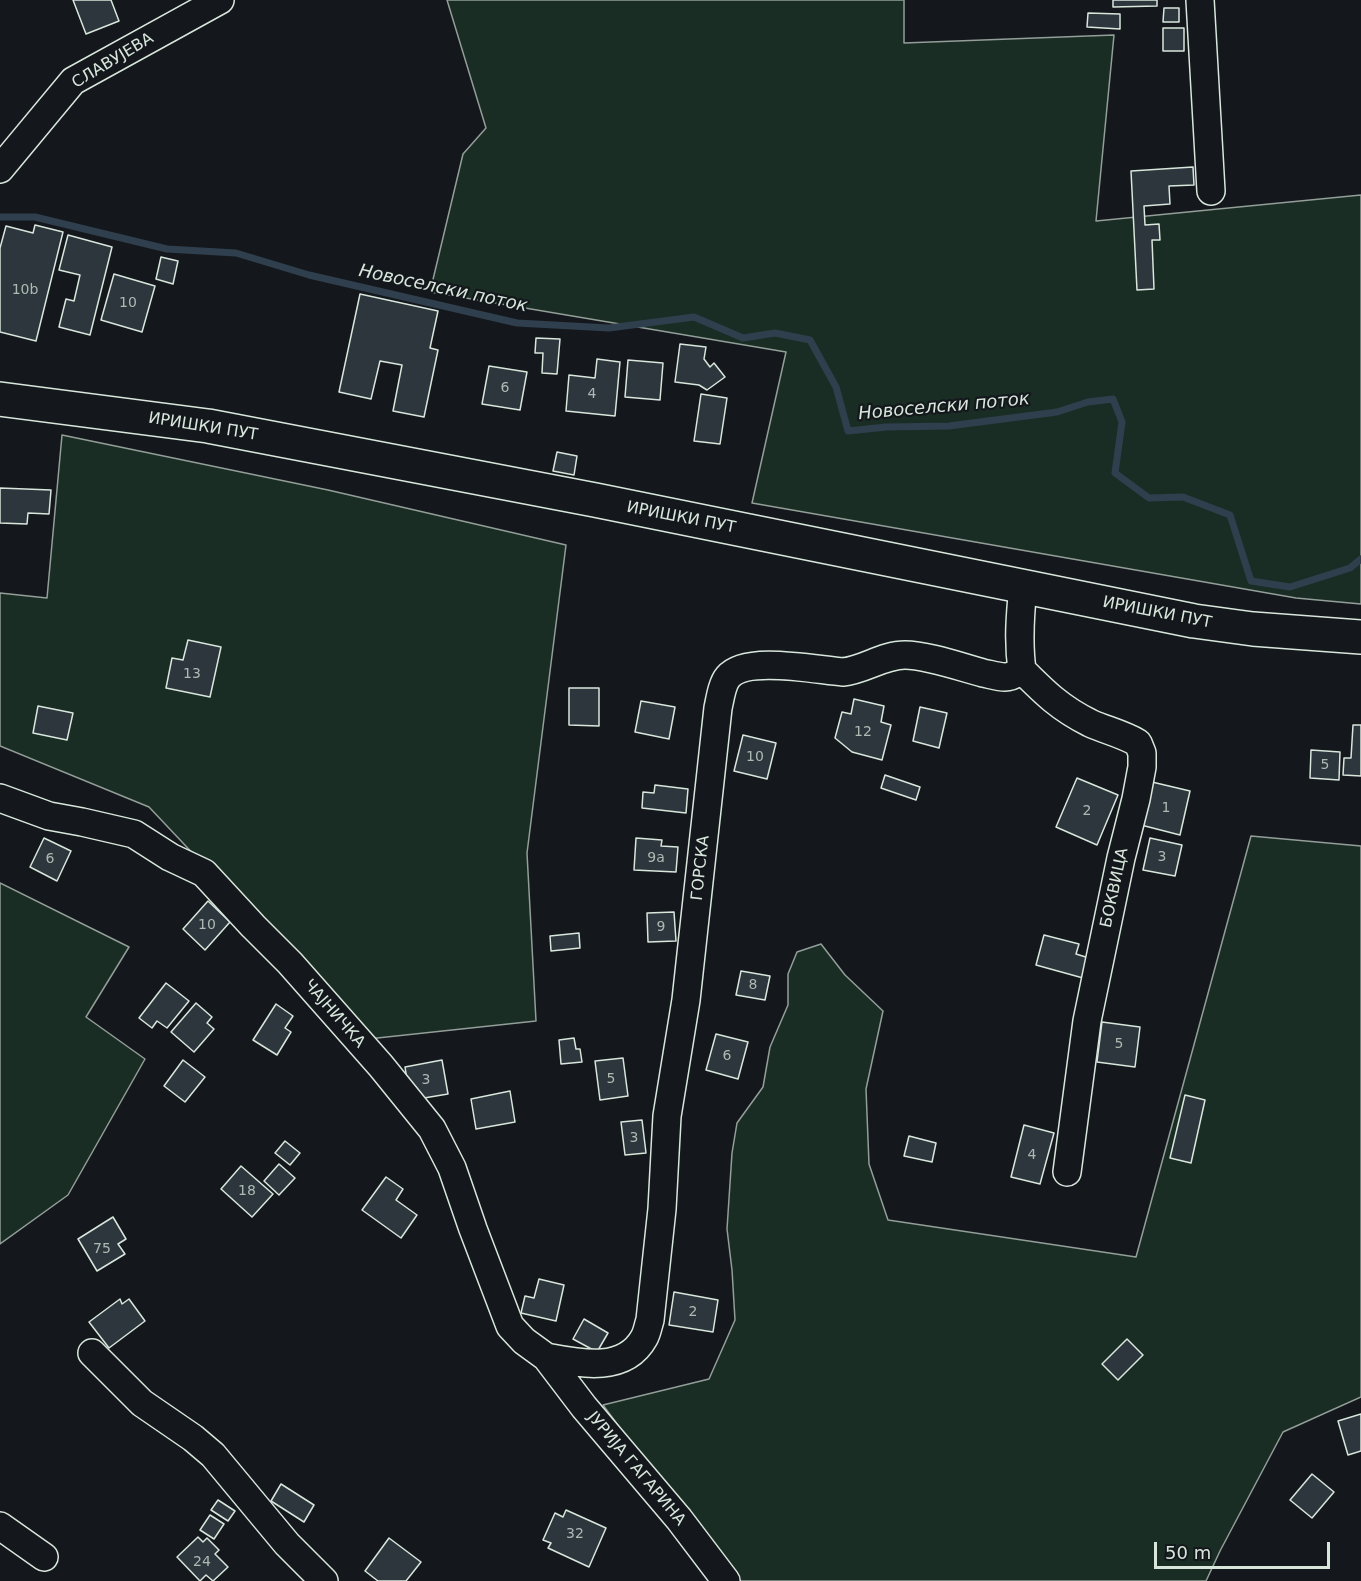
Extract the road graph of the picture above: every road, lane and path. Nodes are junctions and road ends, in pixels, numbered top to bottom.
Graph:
1 (220, 0) edge
2 (1200, 0) edge
3 (0, 169) edge
4 (1211, 191) dead end
5 (0, 399) edge
6 (1023, 587) junction
7 (1361, 637) edge
8 (1022, 670) junction
9 (0, 798) edge
10 (1067, 1172) dead end
11 (92, 1353) dead end
12 (546, 1357) junction
13 (0, 1526) edge
14 (44, 1557) dead end
15 (324, 1581) edge
16 (726, 1581) edge

1 - 3 street, СЛАВУЈЕВА
2 - 4 street
5 - 6 main road, ИРИШКИ ПУТ
6 - 7 main road, ИРИШКИ ПУТ
6 - 8 street
8 - 10 street, БОКВИЦА
8 - 12 street, ГОРСКА
9 - 12 street, ЧАЈНИЧКА
11 - 15 street
12 - 16 street, ЈУРИЈА ГАГАРИНА
13 - 14 street

